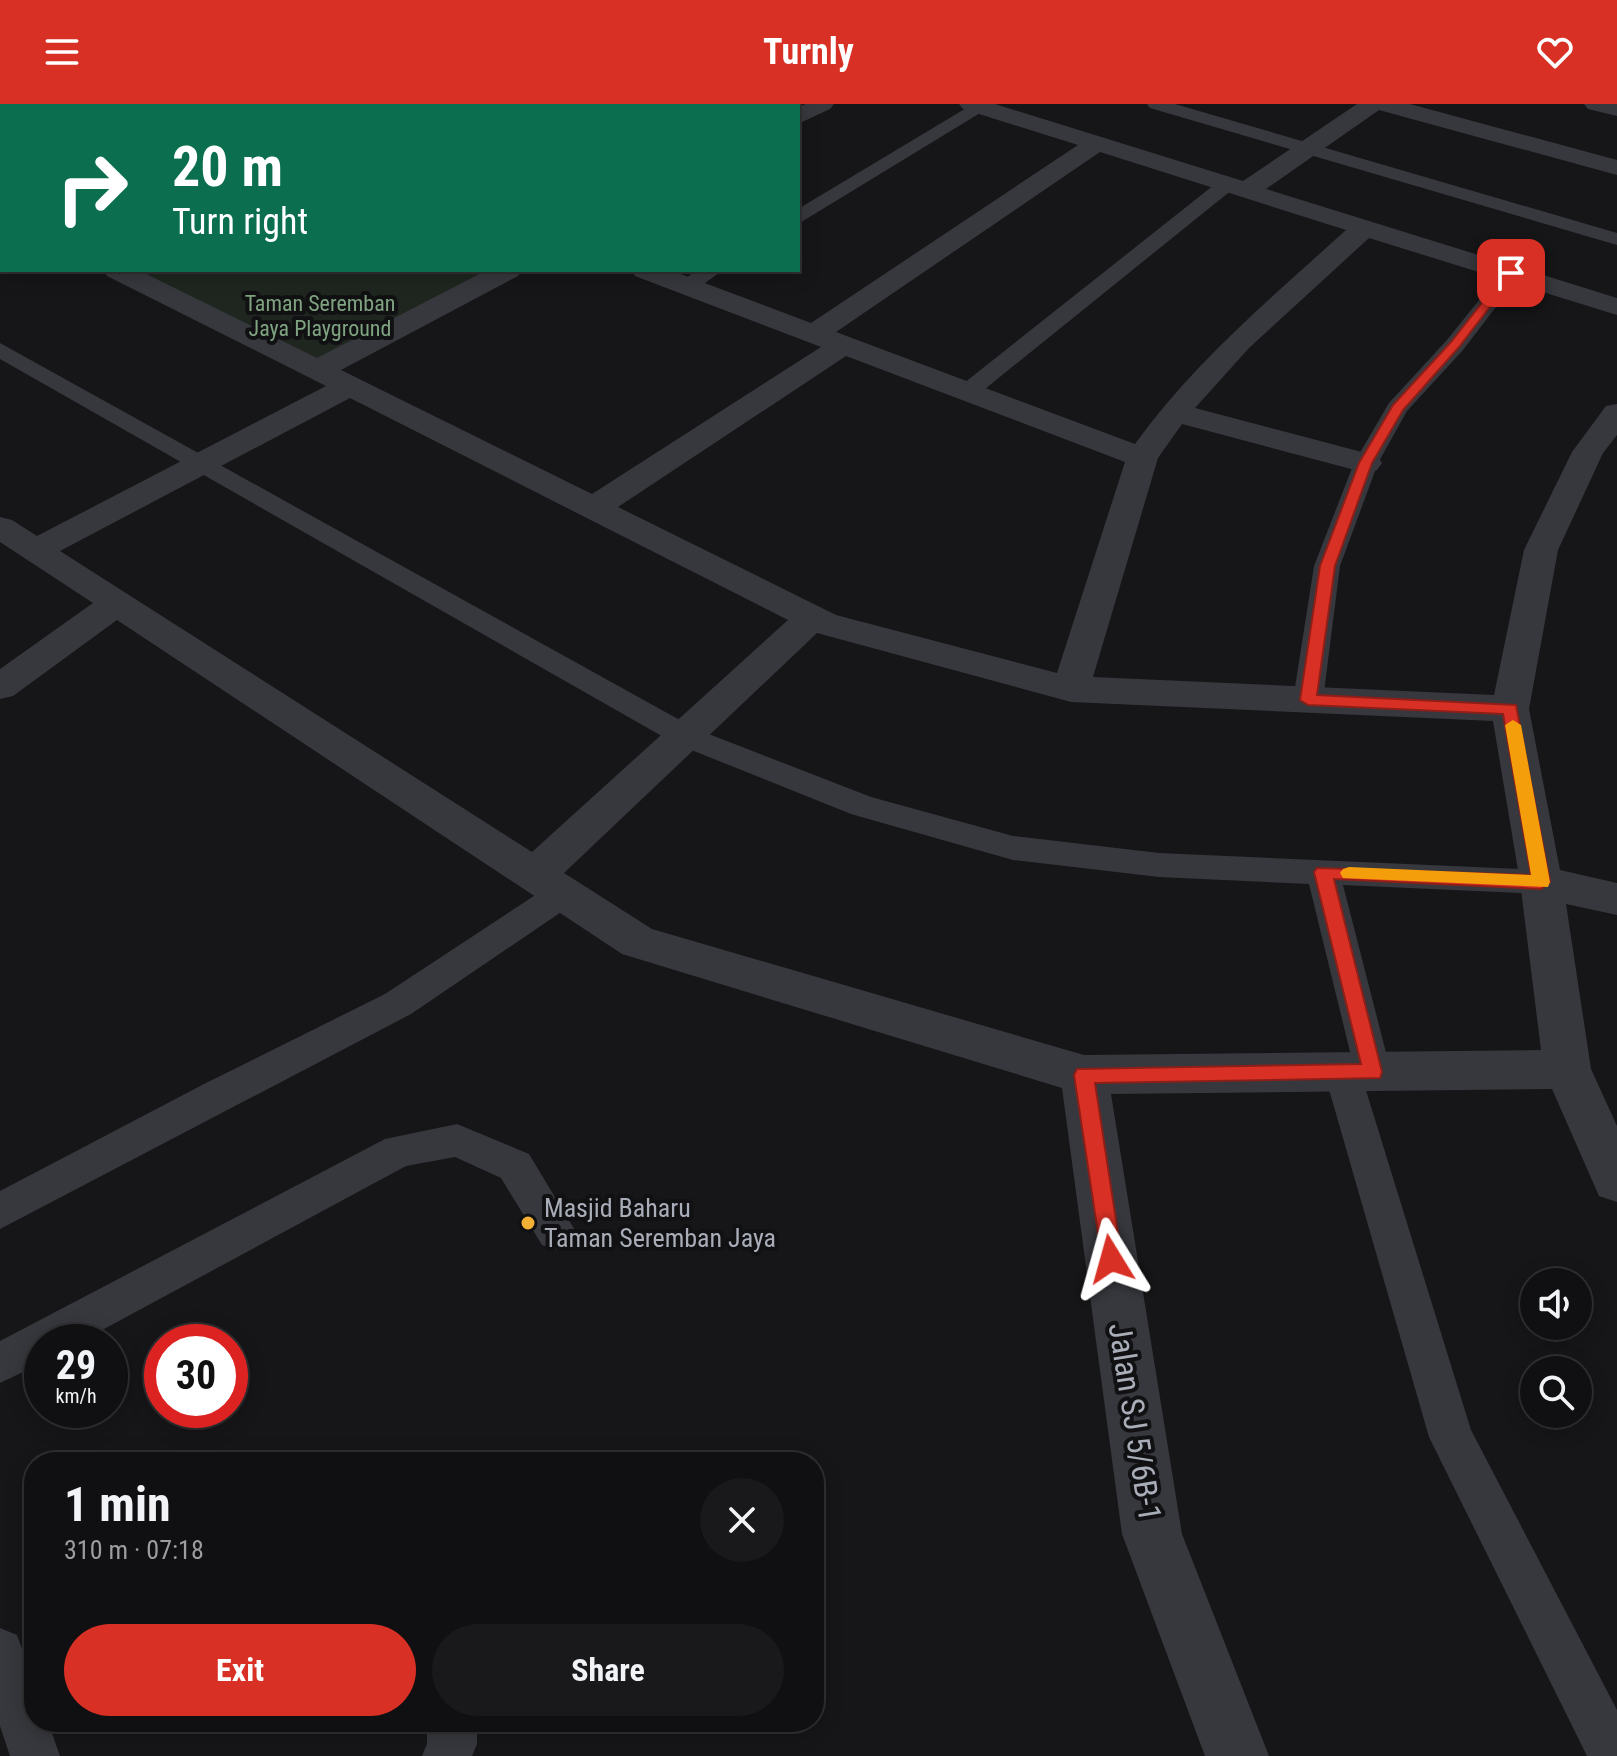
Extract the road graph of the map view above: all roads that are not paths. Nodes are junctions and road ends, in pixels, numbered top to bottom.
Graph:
1 (822, 104) edge
2 (1156, 104) edge
3 (1372, 104) edge
4 (1384, 104) edge
5 (1596, 104) edge
6 (976, 106) edge
7 (1617, 109) edge
8 (800, 116) edge
9 (1096, 144) junction
10 (1308, 149) junction
11 (1617, 168) edge
12 (1236, 188) junction
13 (800, 217) edge
14 (1364, 228) junction
15 (1617, 239) edge
16 (121, 272) edge
17 (504, 272) edge
18 (650, 272) edge
19 (709, 272) edge
20 (1511, 273) junction
21 (686, 286) junction
22 (1617, 307) edge
23 (814, 334) junction
24 (844, 345) junction
25 (0, 350) edge
26 (318, 370) junction
27 (350, 386) junction
28 (967, 392) junction
29 (1174, 412) junction
30 (1617, 413) edge
31 (1602, 456) edge
32 (1142, 458) junction
33 (202, 463) junction
34 (1366, 463) junction
35 (594, 508) junction
36 (12, 538) edge
37 (117, 603) junction
38 (812, 618) junction
39 (0, 687) edge
40 (1071, 689) junction
41 (1308, 700) junction
42 (1510, 709) junction
43 (685, 736) junction
44 (1323, 872) junction
45 (1541, 882) junction
46 (548, 885) junction
47 (1617, 899) edge
48 (1567, 1069) junction
49 (1357, 1072) junction
50 (1084, 1075) junction
51 (1617, 1180) edge
52 (0, 1211) edge
53 (556, 1232) dead end
54 (0, 1363) edge
55 (0, 1652) edge
56 (24, 1714) edge
57 (452, 1732) edge
58 (447, 1756) edge
59 (1237, 1756) edge
60 (1614, 1756) edge

1 - 8 street
2 - 10 lane
3 - 10 street
4 - 11 street
5 - 7 street
6 - 9 street
6 - 13 lane
9 - 12 street
9 - 23 street
10 - 12 street
10 - 15 lane
12 - 14 street
12 - 28 lane
14 - 20 street
14 - 29 street
16 - 26 street
17 - 26 street
18 - 21 street
19 - 21 lane
20 - 22 street
20 - 34 lane
21 - 23 street
23 - 24 street
24 - 28 street
24 - 35 street
25 - 33 lane
26 - 27 street
27 - 33 street
27 - 35 street
28 - 32 street
29 - 32 street
29 - 34 street
30 - 31 street
31 - 42 street
32 - 40 street
33 - 36 street
33 - 43 lane
34 - 41 lane
35 - 38 street
36 - 37 street
37 - 39 street
37 - 46 street
38 - 40 street
38 - 43 street
40 - 41 street
41 - 42 street
42 - 45 street
43 - 44 lane
43 - 46 street
44 - 45 lane
44 - 49 lane
45 - 47 street
45 - 48 street
46 - 50 street
46 - 52 lane
48 - 49 street
48 - 51 street
49 - 50 street
49 - 60 lane
50 - 59 street, Jalan SJ 5/6B-1
53 - 54 lane
55 - 56 lane
57 - 58 lane

